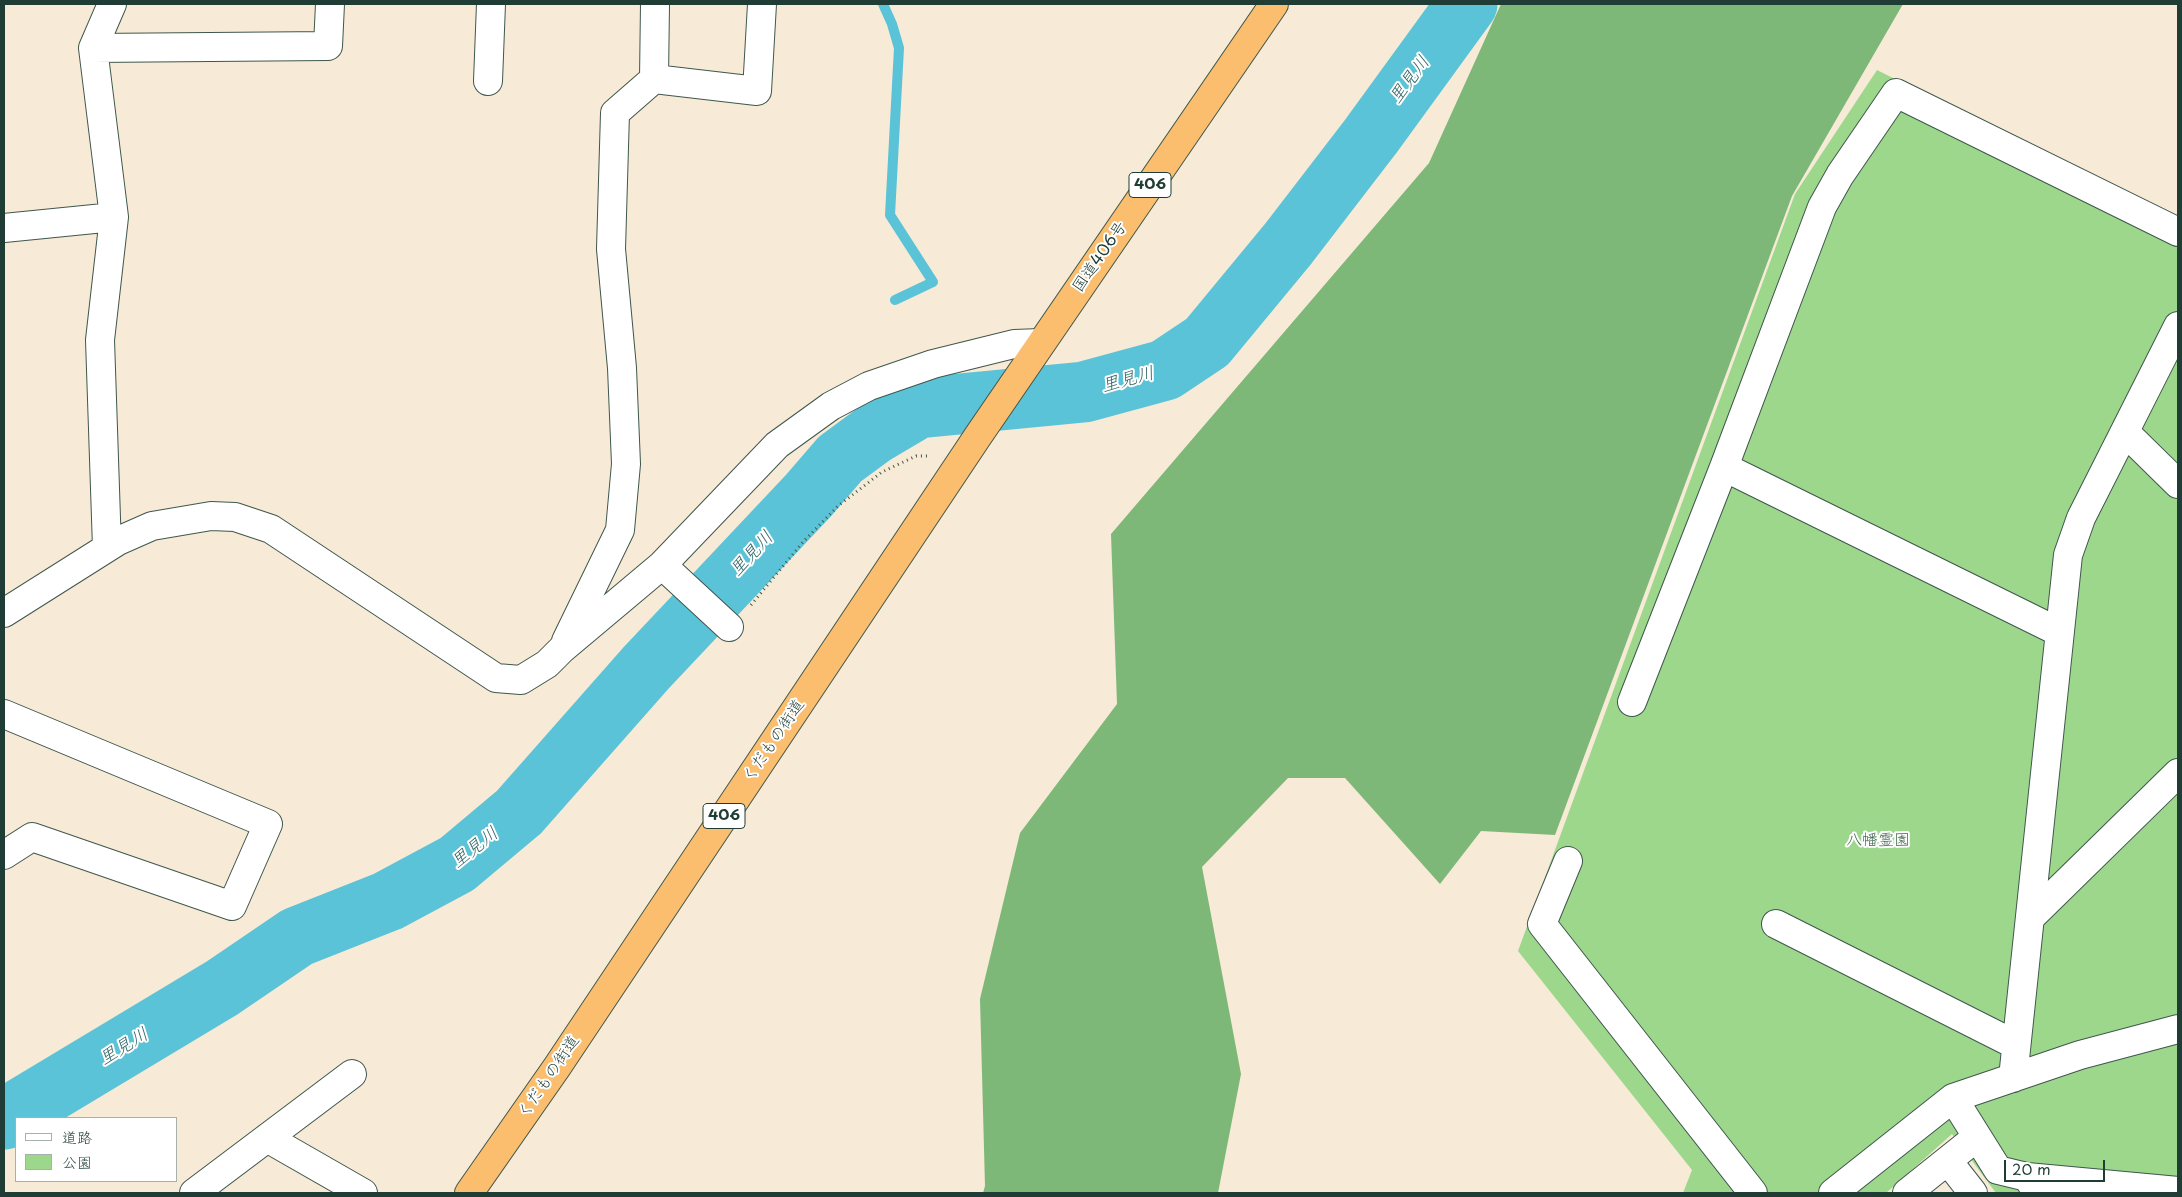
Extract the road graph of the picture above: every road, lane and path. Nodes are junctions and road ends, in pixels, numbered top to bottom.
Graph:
1 (112, 4) edge
2 (330, 4) edge
3 (491, 4) edge
4 (655, 4) edge
5 (762, 4) edge
6 (1274, 4) edge
7 (93, 48) junction
8 (654, 79) junction
9 (488, 81) dead end
10 (114, 217) junction
11 (4, 228) edge
12 (2178, 232) edge
13 (2178, 326) edge
14 (1041, 343) junction
15 (2125, 432) junction
16 (978, 436) joint
17 (963, 459) junction
18 (1724, 467) junction
19 (2178, 484) edge
20 (107, 548) junction
21 (667, 570) junction
22 (4, 613) edge
23 (726, 624) joint
24 (2059, 632) junction
25 (562, 649) junction
26 (1632, 702) dead end
27 (4, 714) edge
28 (2178, 773) edge
29 (4, 855) edge
30 (1568, 861) dead end
31 (2030, 918) junction
32 (1776, 924) dead end
33 (2178, 1030) edge
34 (2016, 1045) junction
35 (352, 1074) dead end
36 (2013, 1078) junction
37 (1953, 1098) junction
38 (1977, 1137) junction
39 (267, 1138) junction
40 (1948, 1161) junction
41 (2033, 1185) edge
42 (2178, 1191) edge
43 (194, 1193) edge
44 (363, 1193) edge
45 (469, 1193) edge
46 (1753, 1193) edge
47 (1832, 1193) edge
48 (1907, 1193) edge
49 (1973, 1193) edge

1 - 7 street
2 - 7 street
3 - 9 street
4 - 8 street
5 - 8 street
6 - 14 highway, 国道406号 / 406
7 - 10 street
8 - 25 street
10 - 11 street
10 - 20 street
12 - 18 street
13 - 15 street
14 - 16 highway, 国道406号 / 406
14 - 21 street
15 - 19 street
15 - 24 street
16 - 17 highway, くだもの街道 / 406
17 - 23 path
17 - 45 highway, くだもの街道 / 406
18 - 24 street
18 - 26 street
20 - 22 street
20 - 25 street
21 - 23 street
21 - 25 street
24 - 31 street
27 - 29 street
28 - 31 street
30 - 46 street
31 - 34 street
32 - 34 street
33 - 36 street
34 - 36 street
35 - 39 street
36 - 37 street
37 - 38 street
37 - 47 street
38 - 40 street
38 - 41 street
39 - 43 street
39 - 44 street
40 - 48 street
40 - 49 street
41 - 42 street

